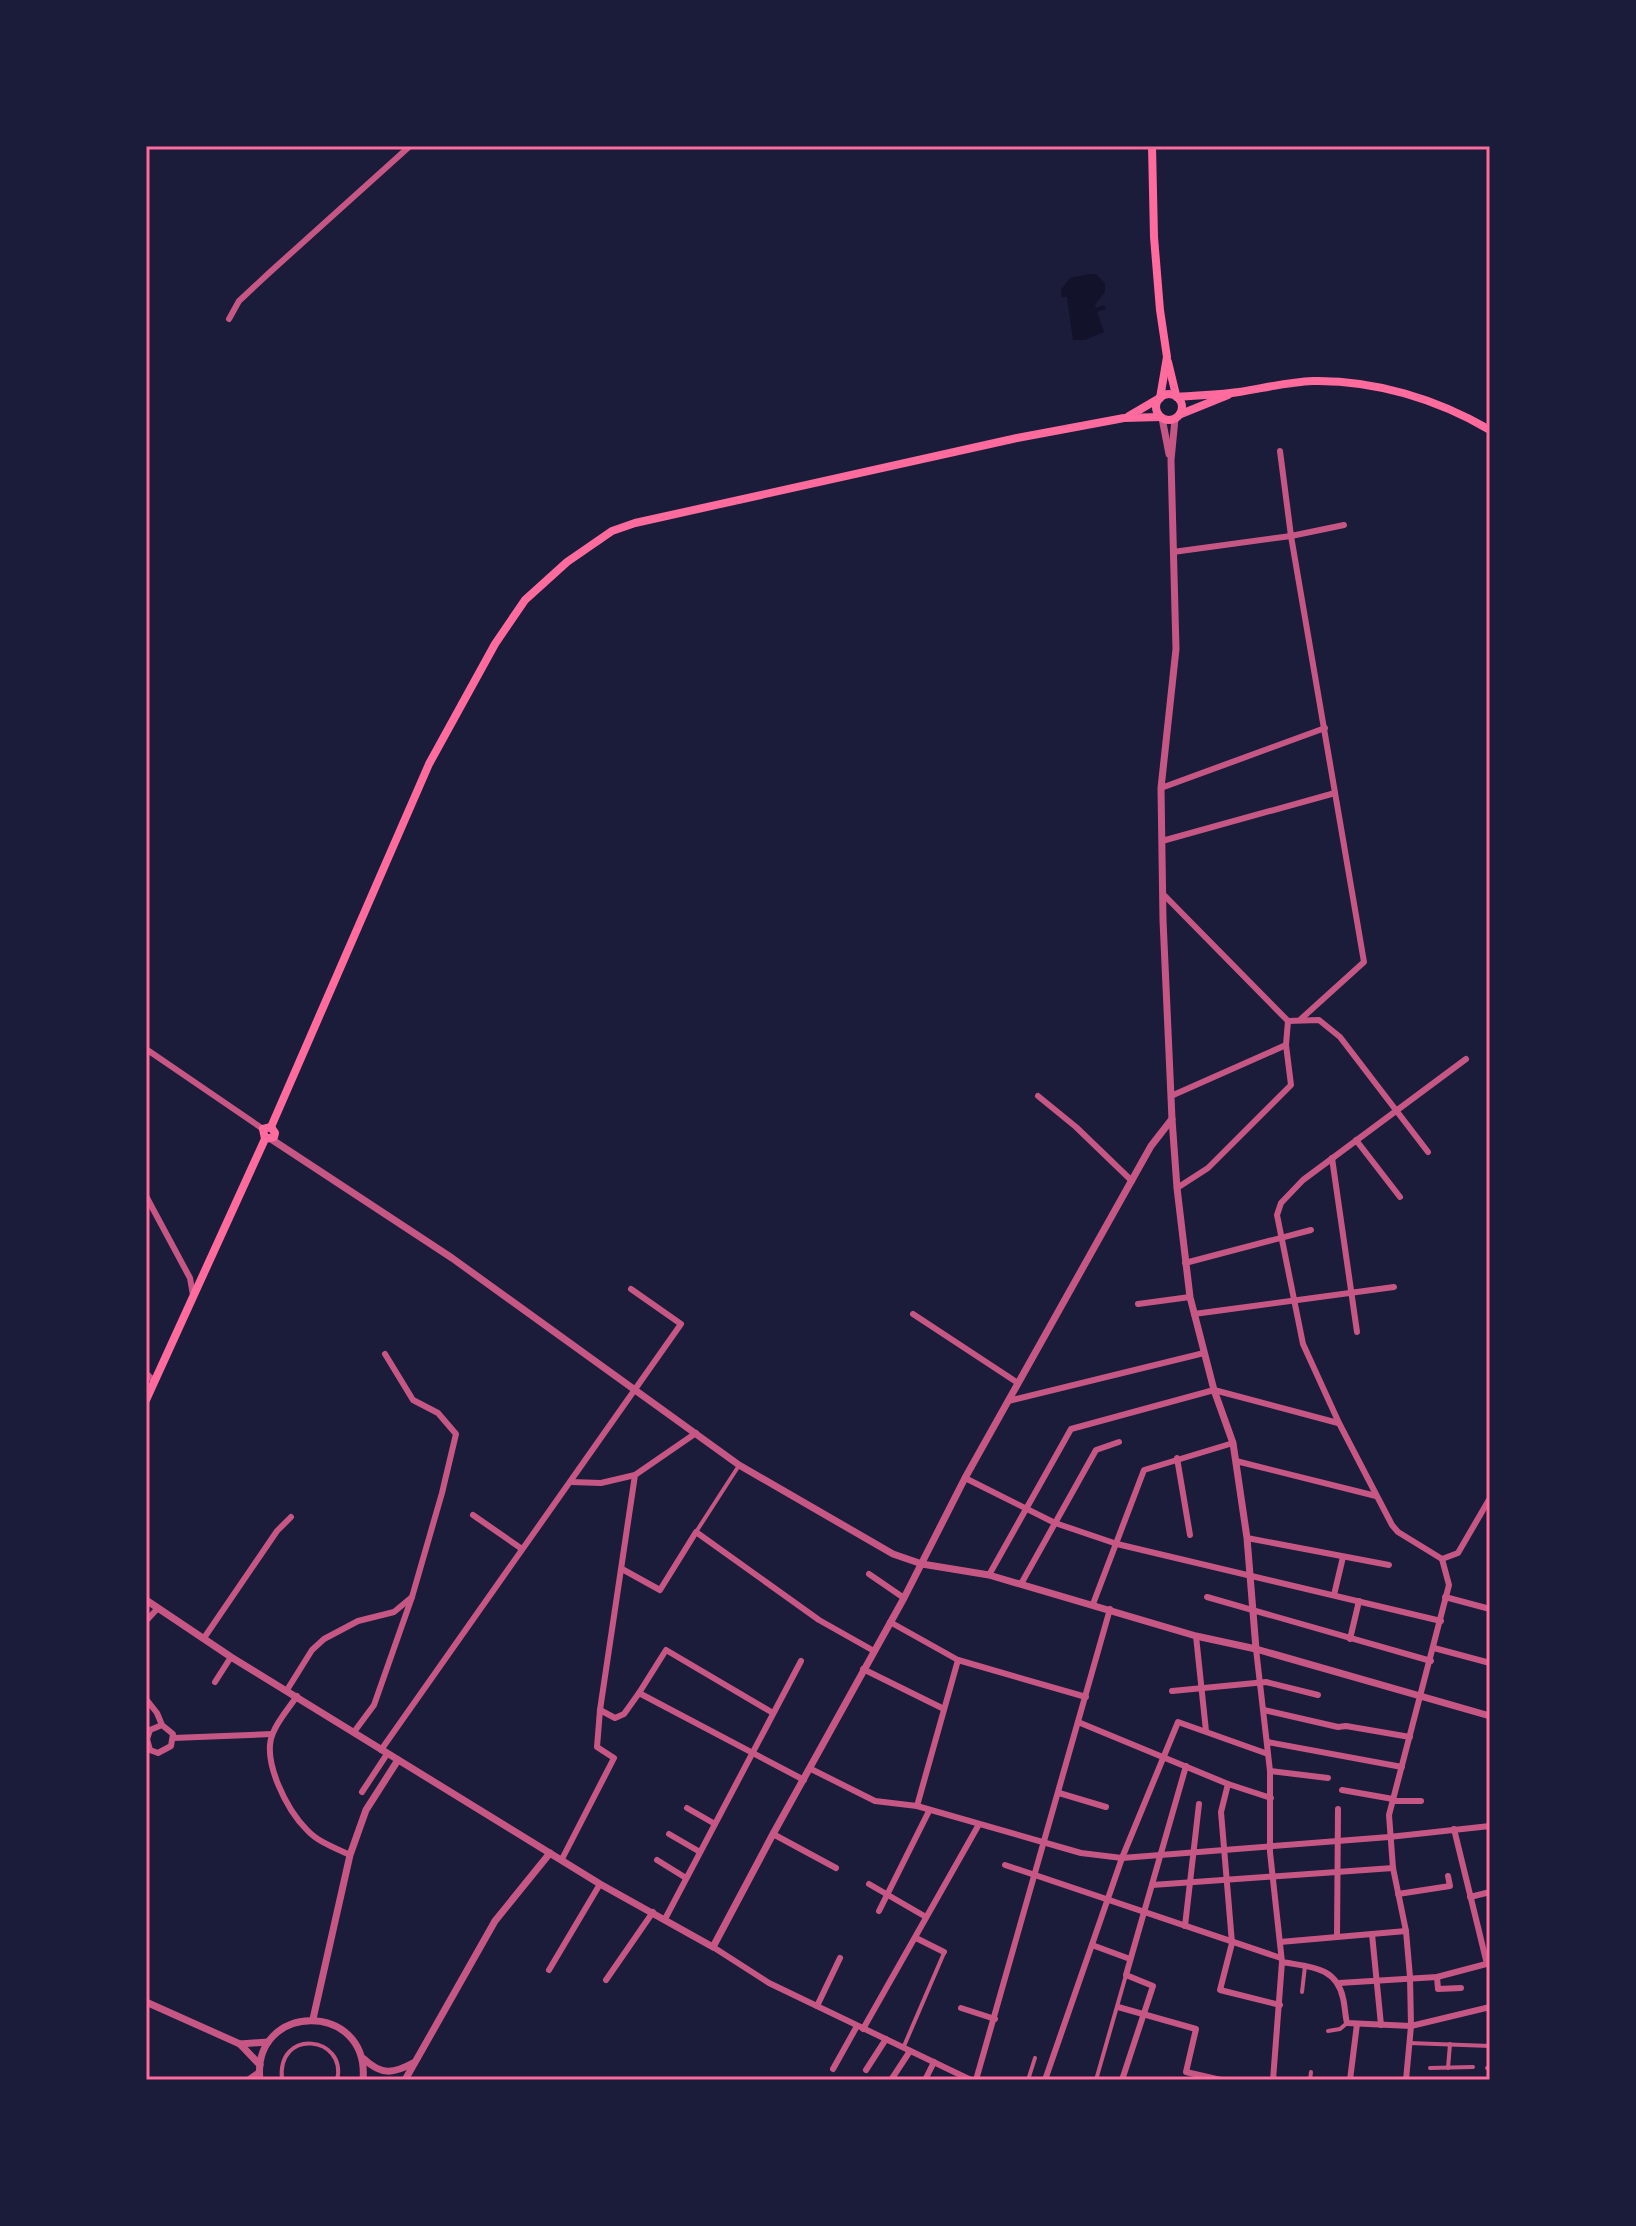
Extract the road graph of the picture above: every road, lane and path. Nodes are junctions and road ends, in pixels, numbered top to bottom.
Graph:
1 (410, 146) edge
2 (1152, 146) edge
3 (229, 319) dead end
4 (1167, 357) junction
5 (1236, 392) junction
6 (1177, 396) junction
7 (1159, 398) junction
8 (1178, 416) junction
9 (1124, 418) junction
10 (1161, 418) junction
11 (1490, 430) edge
12 (1280, 451) dead end
13 (1171, 460) junction
14 (1344, 525) dead end
15 (1291, 536) junction
16 (1173, 552) junction
17 (1325, 728) junction
18 (1161, 788) junction
19 (1335, 793) junction
20 (1162, 841) junction
21 (1163, 894) junction
22 (1301, 1019) junction
23 (1288, 1021) junction
24 (1286, 1045) junction
25 (146, 1049) edge
26 (1466, 1059) dead end
27 (1038, 1096) dead end
28 (1171, 1096) junction
29 (1395, 1111) junction
30 (1172, 1119) junction
31 (268, 1134) junction
32 (1356, 1140) junction
33 (1428, 1152) dead end
34 (1332, 1158) junction
35 (1132, 1181) junction
36 (1177, 1188) junction
37 (146, 1196) edge
38 (1400, 1197) dead end
39 (1311, 1230) dead end
40 (1280, 1237) junction
41 (1185, 1263) junction
42 (1394, 1287) dead end
43 (631, 1289) dead end
44 (1352, 1293) junction
45 (193, 1295) junction
46 (1190, 1297) junction
47 (1292, 1301) junction
48 (1138, 1304) dead end
49 (913, 1314) dead end
50 (1194, 1314) junction
51 (1357, 1332) dead end
52 (1204, 1353) junction
53 (385, 1354) dead end
54 (146, 1373) edge
55 (151, 1383) edge
56 (1018, 1383) junction
57 (1214, 1390) junction
58 (634, 1391) junction
59 (146, 1400) edge
60 (1008, 1401) junction
61 (1339, 1423) junction
62 (696, 1433) junction
63 (1119, 1442) dead end
64 (1233, 1443) junction
65 (1177, 1458) junction
66 (1236, 1461) junction
67 (739, 1465) junction
68 (635, 1475) junction
69 (965, 1478) junction
70 (571, 1482) junction
71 (1377, 1496) junction
72 (1490, 1498) edge
73 (1026, 1509) junction
74 (473, 1515) dead end
75 (291, 1517) dead end
76 (1055, 1523) junction
77 (696, 1532) junction
78 (1190, 1535) dead end
79 (1247, 1538) junction
80 (1117, 1544) junction
81 (522, 1549) junction
82 (1343, 1557) junction
83 (1442, 1559) junction
84 (922, 1564) junction
85 (1389, 1565) dead end
86 (622, 1569) junction
87 (1249, 1573) junction
88 (869, 1574) dead end
89 (989, 1575) junction
90 (1021, 1584) junction
91 (1334, 1595) junction
92 (412, 1597) junction
93 (1207, 1597) dead end
94 (1445, 1597) junction
95 (904, 1598) junction
96 (1359, 1601) junction
97 (150, 1604) edge
98 (1093, 1604) junction
99 (1110, 1609) junction
100 (1490, 1609) edge
101 (1254, 1612) junction
102 (146, 1621) edge
103 (1441, 1621) junction
104 (890, 1622) junction
105 (1196, 1636) junction
106 (204, 1638) junction
107 (1350, 1639) junction
108 (1434, 1648) junction
109 (1256, 1649) junction
110 (874, 1651) junction
111 (231, 1657) junction
112 (958, 1660) junction
113 (801, 1661) dead end
114 (1431, 1661) junction
115 (1490, 1663) edge
116 (863, 1669) junction
117 (215, 1682) dead end
118 (1261, 1684) junction
119 (1202, 1689) junction
120 (287, 1690) junction
121 (1172, 1691) dead end
122 (639, 1693) junction
123 (1318, 1695) dead end
124 (297, 1696) junction
125 (1086, 1697) junction
126 (1421, 1697) junction
127 (146, 1699) edge
128 (944, 1709) junction
129 (600, 1710) junction
130 (1264, 1710) junction
131 (773, 1713) junction
132 (1490, 1716) edge
133 (1078, 1722) junction
134 (162, 1725) junction
135 (1206, 1731) junction
136 (354, 1732) junction
137 (272, 1734) junction
138 (1410, 1737) junction
139 (173, 1738) junction
140 (1267, 1742) junction
141 (384, 1752) junction
142 (753, 1753) junction
143 (1268, 1754) junction
144 (1164, 1758) junction
145 (398, 1760) junction
146 (1186, 1766) junction
147 (1402, 1767) junction
148 (811, 1769) junction
149 (1270, 1771) junction
150 (1328, 1778) dead end
151 (804, 1780) junction
152 (1228, 1784) junction
153 (1342, 1790) dead end
154 (362, 1792) dead end
155 (1059, 1793) junction
156 (1271, 1798) junction
157 (1393, 1800) junction
158 (1421, 1801) dead end
159 (1199, 1804) dead end
160 (917, 1806) junction
161 (1106, 1807) dead end
162 (687, 1808) dead end
163 (1338, 1809) dead end
164 (929, 1811) junction
165 (715, 1824) junction
166 (978, 1826) junction
167 (1490, 1826) edge
168 (1454, 1829) junction
169 (669, 1834) dead end
170 (773, 1834) junction
171 (1389, 1837) junction
172 (1338, 1841) junction
173 (1045, 1842) junction
174 (1270, 1846) junction
175 (1225, 1850) junction
176 (700, 1852) junction
177 (1192, 1852) junction
178 (550, 1853) junction
179 (1162, 1854) junction
180 (350, 1855) junction
181 (1122, 1858) junction
182 (562, 1859) junction
183 (657, 1860) dead end
184 (1005, 1865) dead end
185 (836, 1868) dead end
186 (1393, 1868) junction
187 (1338, 1872) junction
188 (1035, 1873) junction
189 (1448, 1876) dead end
190 (1273, 1877) junction
191 (686, 1878) junction
192 (1227, 1881) junction
193 (1189, 1883) junction
194 (600, 1884) junction
195 (869, 1884) dead end
196 (1152, 1885) junction
197 (1490, 1892) edge
198 (1398, 1894) junction
199 (888, 1895) junction
200 (1470, 1897) junction
201 (1107, 1899) junction
202 (879, 1911) dead end
203 (1144, 1911) junction
204 (653, 1912) junction
205 (926, 1917) junction
206 (665, 1919) junction
207 (1185, 1926) junction
208 (1406, 1931) junction
209 (1372, 1934) junction
210 (1337, 1937) junction
211 (916, 1938) junction
212 (1232, 1943) junction
213 (1280, 1943) junction
214 (1092, 1945) junction
215 (713, 1947) junction
216 (944, 1952) joint
217 (1267, 1952) junction
218 (840, 1958) dead end
219 (1130, 1959) junction
220 (1281, 1960) junction
221 (1488, 1964) edge
222 (1305, 1966) junction
223 (549, 1970) dead end
224 (1126, 1975) junction
225 (1410, 1977) junction
226 (1437, 1977) junction
227 (606, 1980) dead end
228 (1377, 1980) junction
229 (1339, 1983) junction
230 (1461, 1988) dead end
231 (1302, 1992) dead end
232 (146, 2002) edge
233 (1280, 2005) junction
234 (817, 2006) junction
235 (1118, 2007) junction
236 (1490, 2007) edge
237 (961, 2008) dead end
238 (1143, 2014) junction
239 (313, 2019) junction
240 (995, 2019) junction
241 (1347, 2023) junction
242 (1357, 2024) junction
243 (1381, 2025) junction
244 (1411, 2026) junction
245 (860, 2028) junction
246 (1328, 2031) dead end
247 (886, 2039) junction
248 (268, 2042) junction
249 (1409, 2043) junction
250 (240, 2044) junction
251 (1450, 2044) junction
252 (1490, 2046) edge
253 (907, 2048) junction
254 (362, 2058) junction
255 (1035, 2058) dead end
256 (415, 2062) junction
257 (934, 2062) junction
258 (1473, 2067) dead end
259 (1430, 2068) dead end
260 (1448, 2068) junction
261 (833, 2069) dead end
262 (866, 2070) dead end
263 (259, 2072) edge
264 (1311, 2072) dead end
265 (248, 2080) edge
266 (282, 2080) edge
267 (337, 2080) edge
268 (365, 2080) edge
269 (405, 2080) edge
270 (891, 2080) edge
271 (925, 2080) edge
272 (974, 2080) edge
273 (1028, 2080) edge
274 (1045, 2080) edge
275 (1096, 2080) edge
276 (1122, 2080) edge
277 (1221, 2080) edge
278 (1273, 2080) edge
279 (1310, 2080) edge
280 (1350, 2080) edge
281 (1406, 2080) edge

1 - 3 street
2 - 4 main road
4 - 6 main road
4 - 7 main road
5 - 6 main road
5 - 8 main road
5 - 11 main road
6 - 7 main road
6 - 8 main road
7 - 9 main road
7 - 10 main road
8 - 10 main road
8 - 13 street
9 - 10 main road
9 - 31 main road
10 - 13 street
12 - 15 street
13 - 16 street
14 - 15 street
15 - 16 street
15 - 17 street
16 - 18 street
17 - 18 street
17 - 19 street
18 - 20 street
19 - 20 street
19 - 22 street
20 - 21 street
21 - 23 street
21 - 28 street
22 - 23 street
22 - 29 street
23 - 24 street
24 - 28 street
24 - 36 street
25 - 31 street
26 - 29 street
27 - 35 street
28 - 30 street
29 - 32 street
29 - 33 street
30 - 35 street
30 - 36 street
31 - 45 main road
31 - 58 street
32 - 34 street
32 - 38 street
34 - 40 street
34 - 44 street
35 - 56 street
36 - 41 street
37 - 45 street
39 - 40 street
40 - 41 street
40 - 47 street
41 - 46 street
42 - 44 street
43 - 58 street
44 - 47 street
44 - 51 street
45 - 55 main road
46 - 48 street
46 - 50 street
47 - 50 street
47 - 61 street
49 - 56 street
50 - 52 street
52 - 57 street
52 - 60 street
53 - 92 street
54 - 55 street
55 - 59 main road
56 - 60 street
57 - 61 street
57 - 64 street
57 - 73 street
58 - 62 street
58 - 70 street
60 - 69 street
61 - 71 street
62 - 67 street
62 - 68 street
63 - 76 street
64 - 65 street
64 - 66 street
65 - 78 street
65 - 80 street
66 - 71 street
66 - 79 street
67 - 77 street
67 - 84 street
68 - 70 street
68 - 86 street
69 - 73 street
69 - 84 street
70 - 81 street
71 - 83 street
72 - 83 street
73 - 76 street
73 - 89 street
74 - 81 street
75 - 106 street
76 - 80 street
76 - 90 street
77 - 86 street
77 - 110 street
79 - 82 street
79 - 87 street
80 - 87 street
80 - 98 street
81 - 141 street
82 - 85 street
82 - 91 street
83 - 94 street
84 - 89 street
84 - 95 street
86 - 129 street
87 - 91 street
87 - 101 street
88 - 95 street
89 - 90 street
90 - 98 street
91 - 96 street
92 - 120 street
92 - 136 street
93 - 101 street
94 - 100 street
94 - 103 street
95 - 104 street
96 - 103 street
96 - 107 street
97 - 102 street
97 - 106 street
98 - 99 street
99 - 105 street
99 - 125 street
101 - 107 street
101 - 109 street
103 - 108 street
104 - 110 street
104 - 112 street
105 - 109 street
105 - 119 street
106 - 111 street
107 - 114 street
108 - 114 street
108 - 115 street
109 - 118 street
109 - 126 street
110 - 116 street
111 - 117 street
111 - 120 street
112 - 125 street
112 - 128 street
113 - 131 street
114 - 126 street
116 - 128 street
116 - 148 street
118 - 119 street
118 - 123 street
118 - 130 street
119 - 121 street
119 - 135 street
120 - 124 street
122 - 129 street
122 - 131 street
122 - 142 street
124 - 136 street
124 - 137 street
125 - 133 street
126 - 132 street
126 - 138 street
127 - 134 street
128 - 160 street
129 - 182 street
130 - 138 street
130 - 140 street
131 - 142 street
133 - 144 street
133 - 155 street
134 - 139 street
134 - 139 street
135 - 143 street
135 - 144 street
136 - 141 street
137 - 139 street
137 - 180 street
138 - 147 street
140 - 143 street
140 - 147 street
141 - 145 street
141 - 154 street
142 - 151 street
142 - 165 street
143 - 149 street
144 - 146 street
144 - 181 street
145 - 178 street
145 - 180 street
146 - 152 street
146 - 179 street
147 - 157 street
148 - 151 street
148 - 160 street
149 - 150 street
149 - 156 street
151 - 170 street
152 - 156 street
152 - 175 street
153 - 157 street
155 - 161 street
155 - 173 street
156 - 174 street
157 - 158 street
157 - 171 street
159 - 177 street
160 - 164 street
162 - 165 street
163 - 172 street
164 - 166 street
164 - 199 street
165 - 176 street
166 - 173 street
166 - 205 street
167 - 168 street
168 - 171 street
168 - 200 street
169 - 176 street
170 - 185 street
170 - 215 street
171 - 172 street
171 - 186 street
172 - 174 street
172 - 187 street
173 - 181 street
173 - 188 street
174 - 175 street
174 - 190 street
175 - 177 street
175 - 192 street
176 - 191 street
177 - 179 street
177 - 193 street
178 - 182 street
178 - 256 street
179 - 181 street
179 - 196 street
180 - 239 street
181 - 201 street
182 - 194 street
183 - 191 street
184 - 188 street
186 - 187 street
186 - 198 street
187 - 190 street
187 - 210 street
188 - 201 street
188 - 240 street
189 - 198 street
190 - 192 street
190 - 213 street
191 - 206 street
192 - 193 street
192 - 212 street
193 - 196 street
193 - 207 street
194 - 204 street
194 - 223 street
195 - 199 street
196 - 203 street
197 - 200 street
198 - 208 street
199 - 202 street
199 - 205 street
200 - 221 street
201 - 203 street
201 - 214 street
203 - 207 street
203 - 219 street
204 - 206 street
204 - 227 street
205 - 211 street
206 - 215 street
207 - 212 street
208 - 209 street
208 - 225 street
209 - 210 street
209 - 228 street
210 - 213 street
211 - 216 street
211 - 245 street
212 - 217 street
212 - 233 street
213 - 217 street
213 - 220 street
214 - 219 street
214 - 274 street
215 - 234 street
216 - 253 street
217 - 220 street
218 - 234 street
219 - 224 street
220 - 222 street
220 - 233 street
221 - 226 street
222 - 229 street
222 - 231 street
224 - 235 street
224 - 238 street
225 - 226 street
225 - 228 street
225 - 244 street
226 - 230 street
228 - 229 street
228 - 243 street
229 - 241 street
232 - 250 street
233 - 278 street
234 - 245 street
235 - 238 street
235 - 275 street
236 - 244 street
237 - 240 street
238 - 276 street
238 - 277 street
239 - 248 street
239 - 254 street
240 - 272 street
241 - 242 street
241 - 246 street
242 - 243 street
242 - 280 street
243 - 244 street
244 - 249 street
245 - 247 street
245 - 261 street
247 - 253 street
247 - 262 street
248 - 250 street
248 - 263 street
249 - 251 street
249 - 281 street
250 - 263 street
251 - 252 street
251 - 260 street
253 - 257 street
253 - 270 street
254 - 256 street
254 - 268 street
255 - 273 street
256 - 269 street
257 - 271 street
257 - 272 street
258 - 260 street
259 - 260 street
263 - 265 street
264 - 279 street
266 - 267 street

